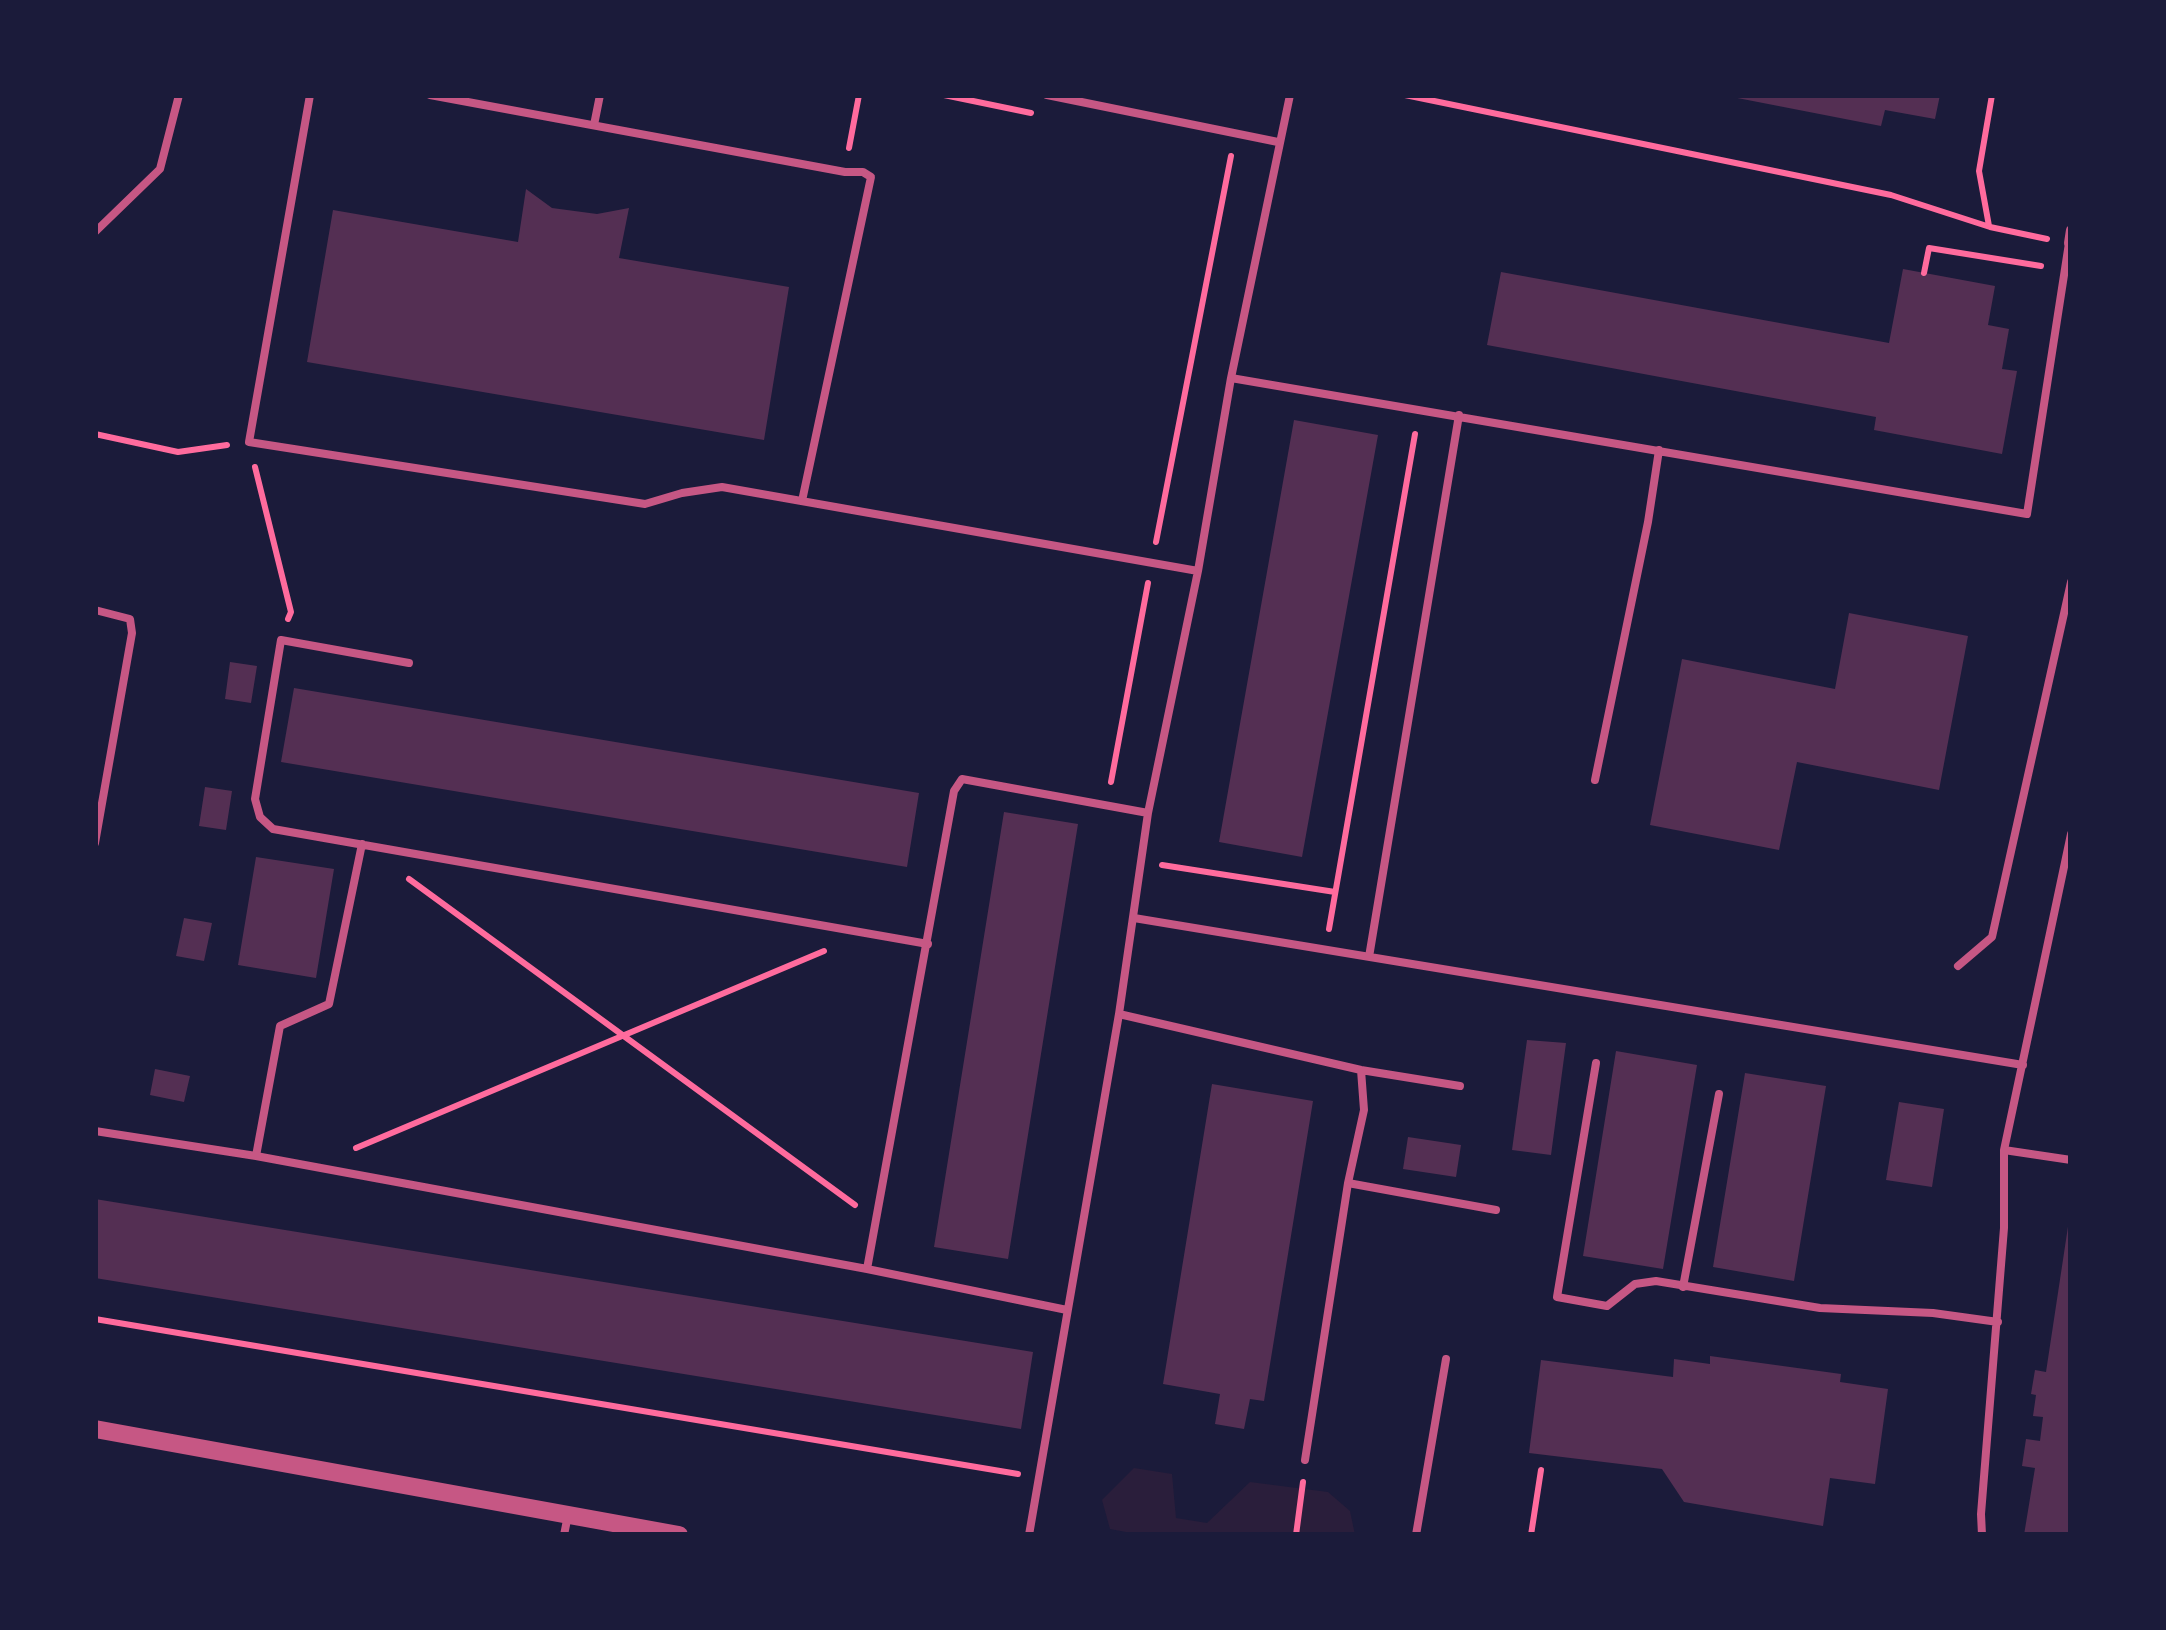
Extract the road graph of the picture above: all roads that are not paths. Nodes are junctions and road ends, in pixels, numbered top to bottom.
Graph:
1 (179, 95) edge
2 (310, 95) edge
3 (430, 95) edge
4 (600, 95) edge
5 (1047, 95) edge
6 (1290, 95) edge
7 (594, 125) junction
8 (1278, 142) junction
9 (95, 232) edge
10 (2070, 239) edge
11 (1232, 378) junction
12 (1459, 415) junction
13 (1658, 450) junction
14 (802, 501) junction
15 (1198, 570) junction
16 (2071, 582) edge
17 (95, 610) edge
18 (409, 662) dead end
19 (1595, 780) dead end
20 (98, 803) edge
21 (1148, 813) junction
22 (2071, 834) edge
23 (95, 843) edge
24 (362, 844) junction
25 (1134, 918) junction
26 (928, 944) junction
27 (1369, 957) junction
28 (1958, 966) dead end
29 (1119, 1014) junction
30 (1596, 1063) dead end
31 (2022, 1065) junction
32 (1361, 1070) junction
33 (1460, 1086) dead end
34 (1719, 1094) dead end
35 (95, 1131) edge
36 (2004, 1150) junction
37 (256, 1156) junction
38 (2071, 1160) edge
39 (1348, 1183) junction
40 (1496, 1210) dead end
41 (867, 1270) junction
42 (1683, 1287) junction
43 (1067, 1310) junction
44 (1998, 1322) junction
45 (1446, 1359) dead end
46 (95, 1429) edge
47 (1305, 1460) road end
48 (568, 1514) junction
49 (564, 1535) edge
50 (679, 1535) edge
51 (1030, 1535) edge
52 (1416, 1535) edge
53 (1982, 1535) edge

1 - 9 lane
2 - 14 lane
3 - 7 lane
4 - 7 lane
5 - 8 lane
6 - 8 lane
7 - 14 lane
8 - 11 lane
10 - 13 lane
11 - 12 lane
11 - 15 lane
12 - 13 lane
12 - 27 lane
13 - 19 lane
14 - 15 lane
15 - 21 lane
16 - 28 lane
17 - 20 lane
18 - 24 lane
20 - 23 lane
21 - 25 lane
21 - 26 lane
22 - 31 lane
24 - 26 lane
24 - 37 lane
25 - 27 lane
25 - 29 lane
26 - 41 lane
27 - 31 lane
29 - 32 lane
29 - 43 lane
30 - 42 lane
31 - 36 lane
32 - 33 lane
32 - 39 lane
34 - 42 lane
35 - 37 lane
36 - 38 lane
36 - 44 lane
37 - 41 lane
39 - 40 lane
39 - 47 lane
41 - 43 lane
42 - 44 lane
43 - 51 lane
44 - 53 lane
45 - 52 lane
46 - 48 street
48 - 49 lane
48 - 50 street

